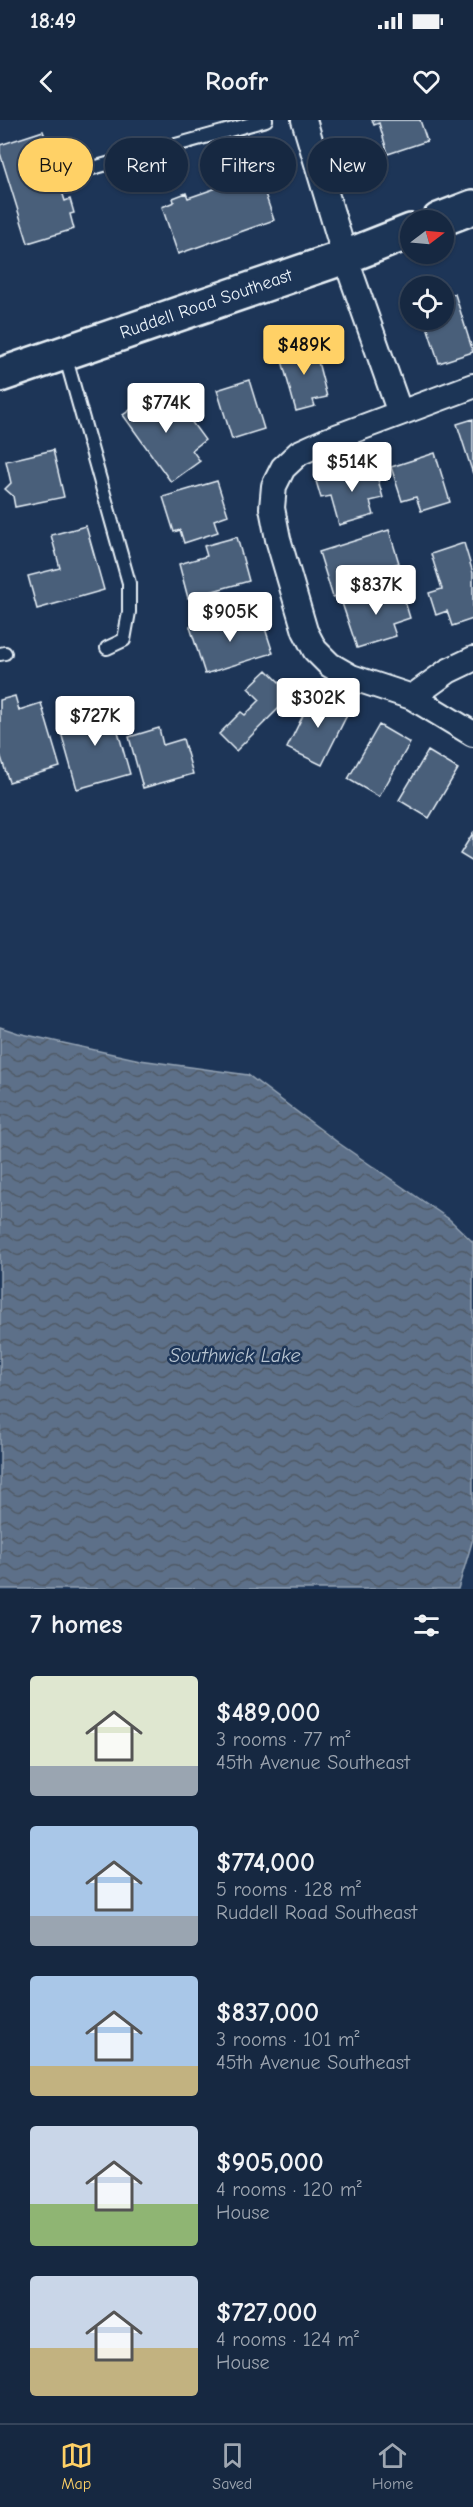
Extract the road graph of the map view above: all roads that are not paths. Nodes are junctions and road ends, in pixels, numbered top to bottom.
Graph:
1 (266, 120) edge
2 (304, 120) edge
3 (93, 168) edge
4 (473, 207) edge
5 (454, 214) edge
6 (400, 235) edge
7 (345, 257) junction
8 (64, 354) junction
9 (0, 375) edge
10 (473, 386) edge
11 (400, 413) junction
12 (107, 648) dead end
13 (473, 659) edge
14 (412, 697) junction
15 (473, 734) edge

1 - 3 lane
2 - 7 street
4 - 5 main road
6 - 7 main road, Ruddell Road Southeast
7 - 8 main road, Ruddell Road Southeast
7 - 11 street
8 - 9 main road, Ruddell Road Southeast
8 - 12 lane
10 - 11 street
11 - 14 street
13 - 14 street
14 - 15 street

